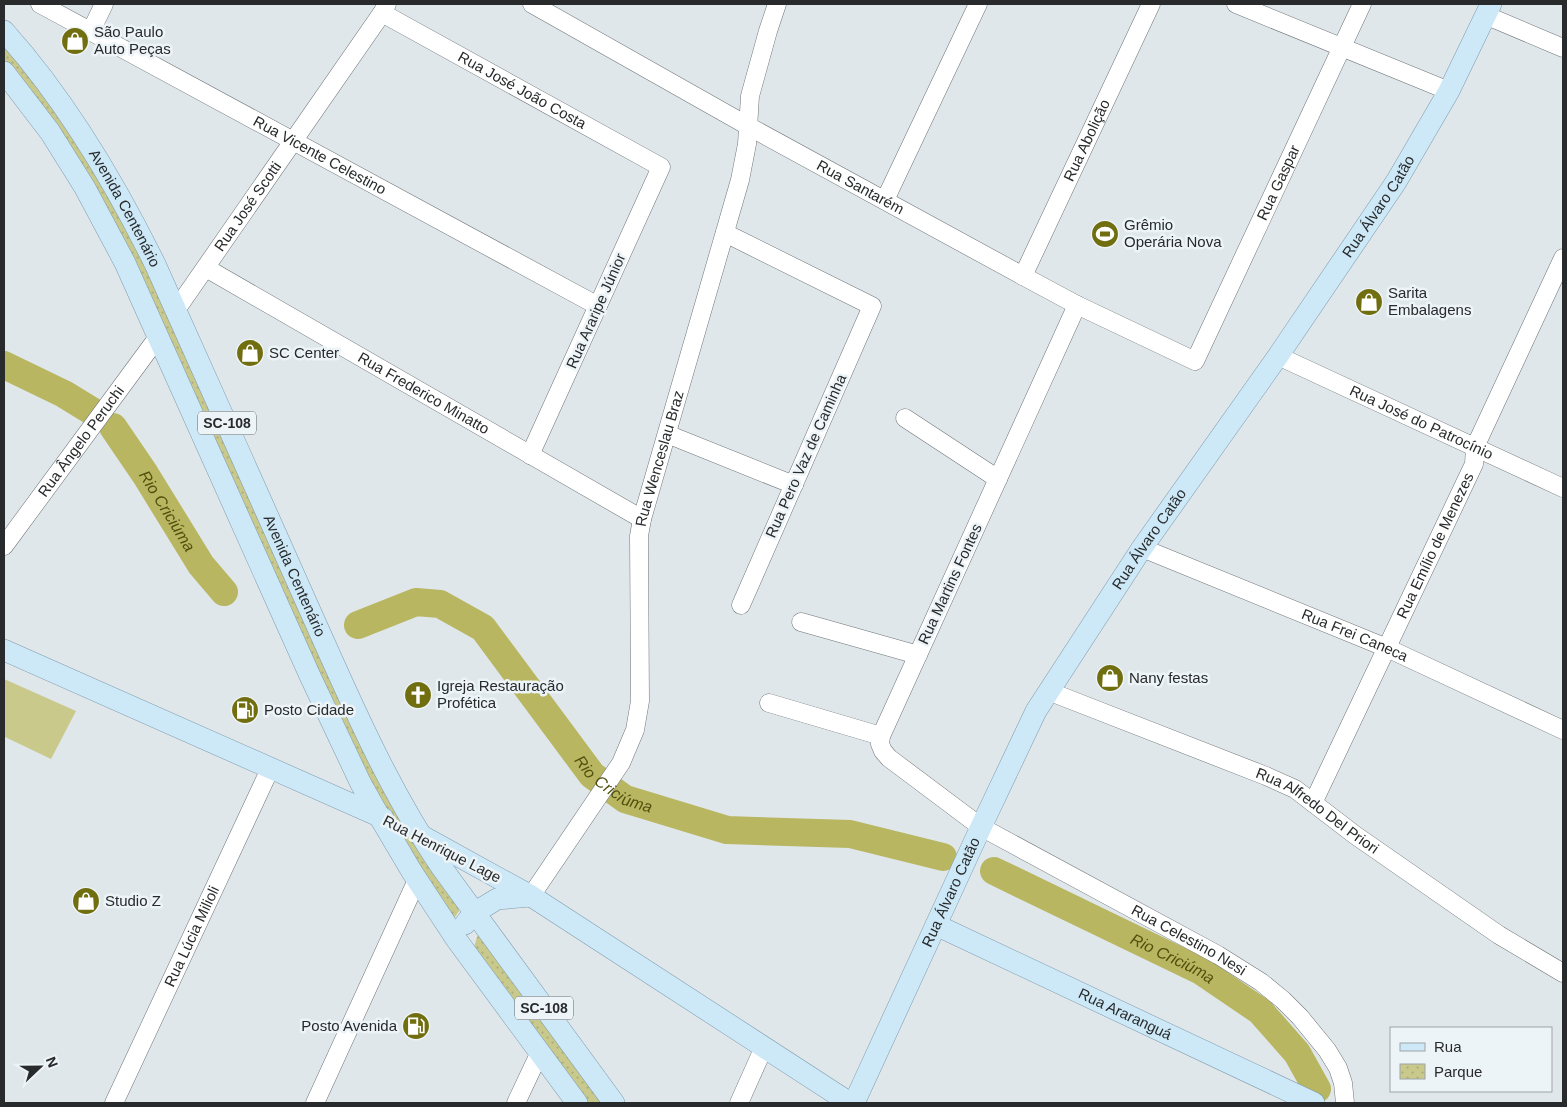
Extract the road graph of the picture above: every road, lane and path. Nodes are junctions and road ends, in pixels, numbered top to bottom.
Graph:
1 (40, 4) edge
2 (104, 4) edge
3 (532, 4) edge
4 (777, 4) edge
5 (978, 4) edge
6 (1151, 4) edge
7 (1236, 4) edge
8 (1362, 4) edge
9 (385, 8) edge
10 (1488, 9) edge
11 (4, 31) edge
12 (91, 31) junction
13 (1341, 48) junction
14 (1563, 48) edge
15 (4, 72) edge
16 (1449, 91) junction
17 (748, 126) junction
18 (293, 140) junction
19 (661, 167) joint
20 (885, 200) junction
21 (725, 232) junction
22 (1563, 258) edge
23 (206, 268) junction
24 (1023, 276) junction
25 (1078, 305) junction
26 (598, 306) junction
27 (176, 310) junction
28 (158, 337) junction
29 (1278, 356) junction
30 (1195, 361) joint
31 (904, 418) dead end
32 (667, 434) junction
33 (1475, 447) junction
34 (530, 455) junction
35 (998, 479) junction
36 (794, 485) junction
37 (1563, 488) edge
38 (642, 519) junction
39 (4, 546) edge
40 (1142, 548) junction
41 (740, 605) dead end
42 (802, 622) dead end
43 (1388, 648) junction
44 (4, 650) edge
45 (918, 656) junction
46 (1048, 691) junction
47 (769, 703) dead end
48 (1563, 730) edge
49 (881, 736) junction
50 (270, 769) junction
51 (1313, 803) junction
52 (378, 816) junction
53 (981, 827) junction
54 (418, 834) junction
55 (418, 880) junction
56 (531, 896) junction
57 (474, 913) junction
58 (936, 925) junction
59 (456, 938) junction
60 (1563, 973) edge
61 (764, 1048) junction
62 (540, 1052) junction
63 (114, 1103) edge
64 (315, 1103) edge
65 (516, 1103) edge
66 (577, 1103) edge
67 (614, 1103) edge
68 (739, 1103) edge
69 (850, 1103) edge
70 (854, 1103) edge
71 (1314, 1103) edge
72 (1345, 1103) edge

1 - 12 street, Rua Vicente Celestino
2 - 12 street
3 - 17 street, Rua Santarém
4 - 17 street, Rua Wenceslau Braz
5 - 20 street
6 - 24 street, Rua Abolição
7 - 13 street
8 - 13 street, Rua Gaspar
9 - 18 street, Rua José Scotti
9 - 19 street, Rua José João Costa
10 - 14 street
10 - 16 main road, Rua Álvaro Catão
11 - 27 main road, Avenida Centenário / SC-108
12 - 18 street, Rua Vicente Celestino
13 - 16 street
13 - 30 street, Rua Gaspar
15 - 28 main road, Avenida Centenário / SC-108
16 - 29 main road, Rua Álvaro Catão
17 - 20 street, Rua Santarém
17 - 21 street, Rua Wenceslau Braz
18 - 23 street, Rua José Scotti
18 - 26 street, Rua Vicente Celestino
19 - 26 street, Rua Araripe Júnior
20 - 24 street, Rua Santarém
21 - 32 street, Rua Wenceslau Braz
21 - 36 street, Rua Pero Vaz de Caminha
22 - 33 street, Rua Emílio de Menezes
23 - 27 street, Rua José Scotti
23 - 34 street, Rua Frederico Minatto
24 - 25 street, Rua Santarém
25 - 30 street, Rua Santarém
25 - 35 street, Rua Martins Fontes
26 - 34 street, Rua Araripe Júnior
27 - 54 main road, Avenida Centenário / SC-108
28 - 39 street, Rua Ângelo Peruchi
28 - 52 main road, Avenida Centenário / SC-108
29 - 33 street, Rua José do Patrocínio
29 - 40 main road, Rua Álvaro Catão
31 - 35 street
32 - 36 street
32 - 38 street, Rua Wenceslau Braz
33 - 37 street, Rua José do Patrocínio
33 - 43 street, Rua Emílio de Menezes
34 - 38 street, Rua Frederico Minatto
35 - 45 street, Rua Martins Fontes
36 - 41 street, Rua Pero Vaz de Caminha
38 - 56 street, Rua Wenceslau Braz
40 - 43 street, Rua Frei Caneca
40 - 46 main road, Rua Álvaro Catão
42 - 45 street
43 - 48 street, Rua Frei Caneca
43 - 51 street, Rua Emílio de Menezes
44 - 50 main road, Rua Henrique Lage
45 - 49 street, Rua Martins Fontes
46 - 51 street, Rua Alfredo Del Priori
46 - 53 main road, Rua Álvaro Catão
47 - 49 street
49 - 53 street
50 - 52 main road, Rua Henrique Lage
50 - 63 street, Rua Lúcia Milioli
51 - 60 street, Rua Alfredo Del Priori
52 - 54 main road, Rua Henrique Lage
52 - 55 main road, Avenida Centenário / SC-108
53 - 58 main road, Rua Álvaro Catão
53 - 72 street, Rua Celestino Nesi
54 - 56 main road, Rua Henrique Lage
54 - 57 main road, Avenida Centenário / SC-108
55 - 59 main road, Avenida Centenário / SC-108
55 - 64 street
56 - 57 main road
56 - 61 main road, Rua Henrique Lage
57 - 59 main road
57 - 67 main road, Avenida Centenário / SC-108
58 - 70 main road, Rua Álvaro Catão
58 - 71 main road, Rua Araranguá
59 - 62 main road, Avenida Centenário / SC-108
61 - 68 street
61 - 69 main road, Rua Henrique Lage
62 - 65 street
62 - 66 main road, Avenida Centenário / SC-108

